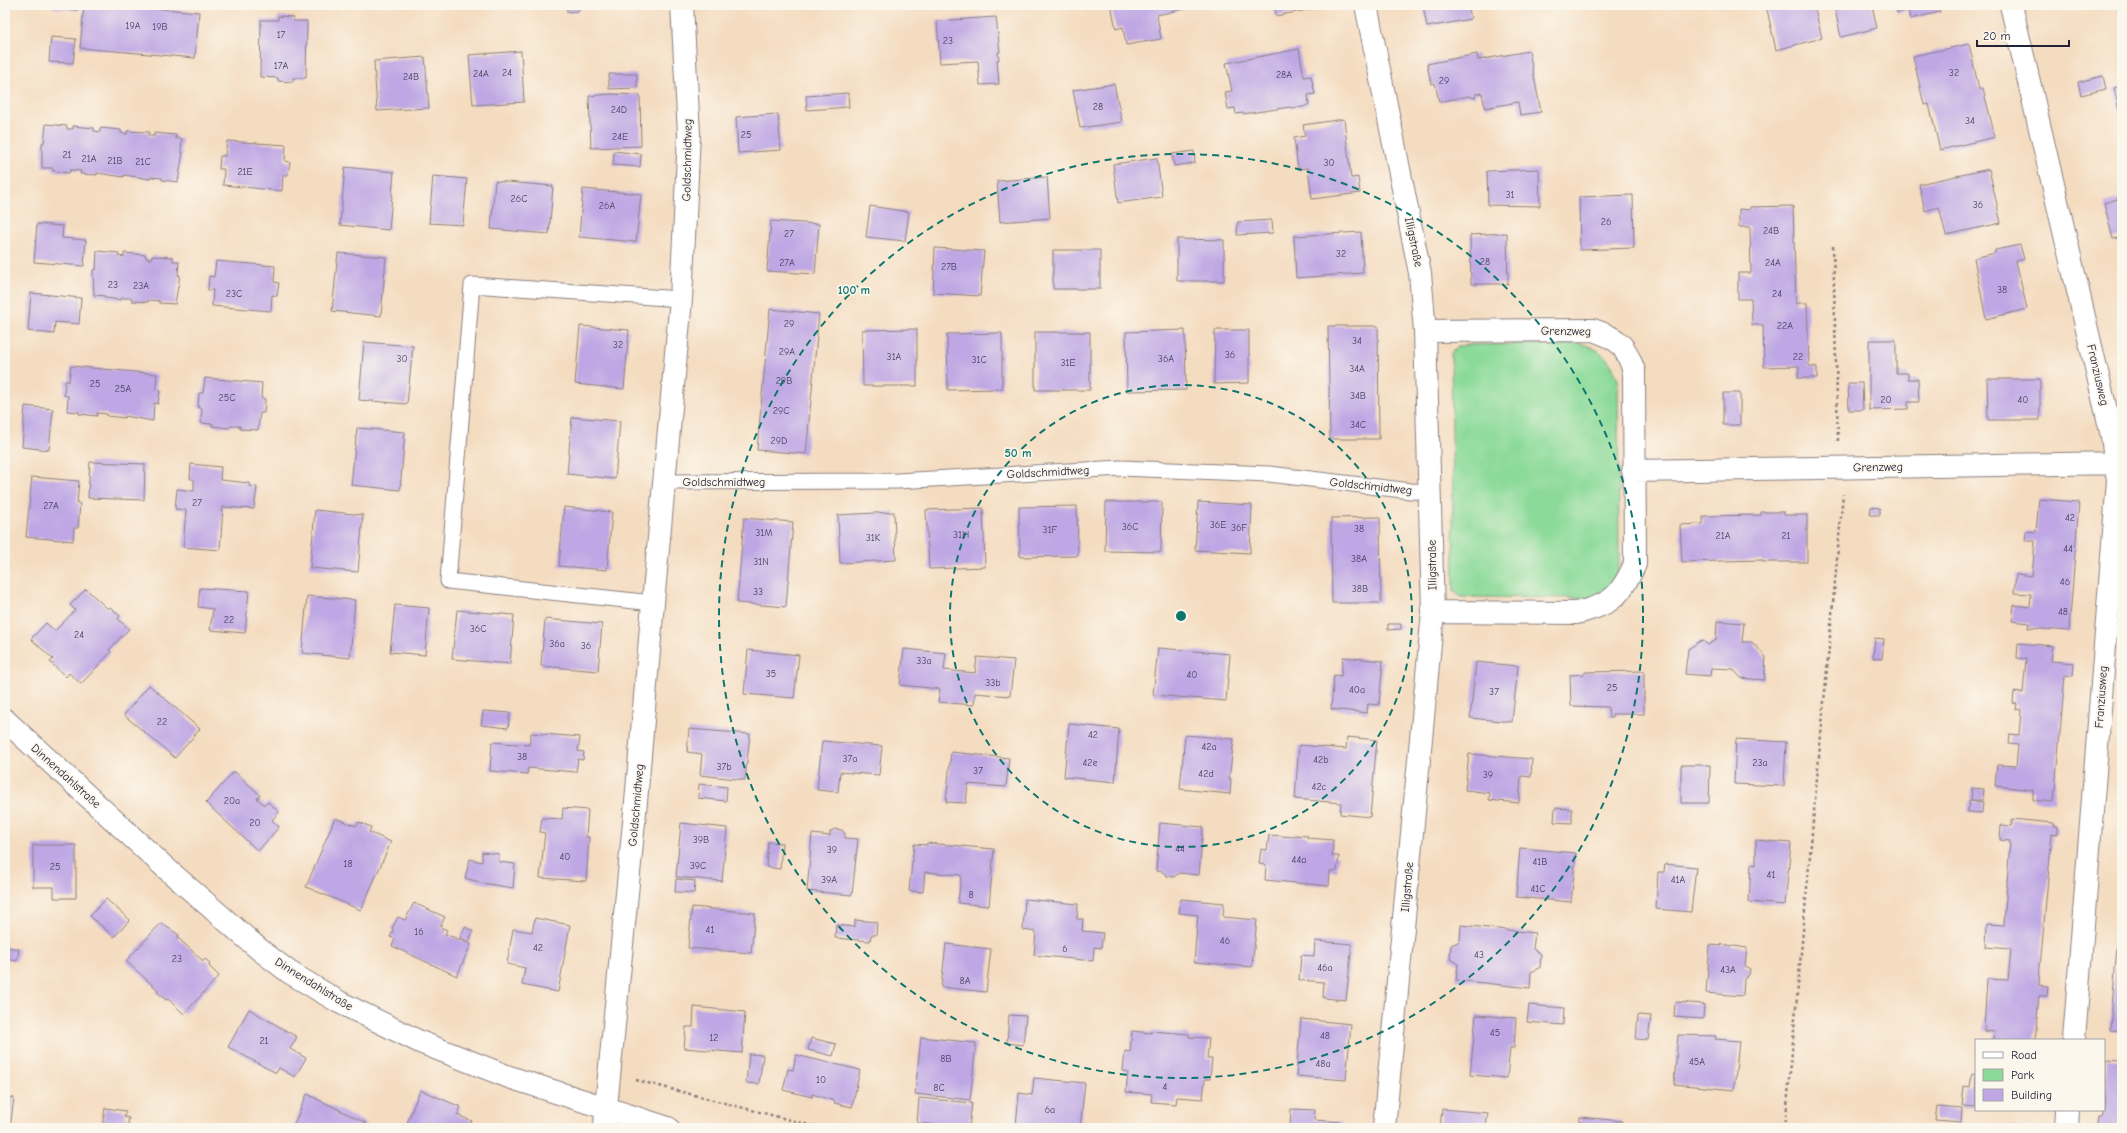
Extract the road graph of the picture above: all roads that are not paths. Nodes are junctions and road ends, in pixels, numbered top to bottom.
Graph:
1 (682, 5) edge
2 (1366, 5) edge
3 (2011, 5) edge
4 (681, 298) junction
5 (1425, 331) junction
6 (2118, 463) edge
7 (1634, 471) junction
8 (664, 482) junction
9 (1430, 492) junction
10 (652, 603) junction
11 (1433, 612) junction
12 (5, 720) edge
13 (2074, 1039) edge
14 (2068, 1111) edge
15 (606, 1118) edge
16 (668, 1128) edge
17 (1384, 1128) edge
18 (2067, 1128) edge

1 - 4 street, Goldschmidtweg
2 - 5 street, Illigstraße
3 - 6 street, Franziusweg
4 - 8 street, Goldschmidtweg
4 - 10 lane
5 - 7 street, Grenzweg
5 - 9 street, Illigstraße
6 - 7 street, Grenzweg
6 - 13 street, Franziusweg
7 - 11 street, Grenzweg
8 - 9 lane, Goldschmidtweg
8 - 10 street, Goldschmidtweg
9 - 11 street, Illigstraße
10 - 15 street, Goldschmidtweg
11 - 17 street, Illigstraße
12 - 15 street, Dinnendahlstraße
14 - 18 street
15 - 16 street, Dinnendahlstraße

